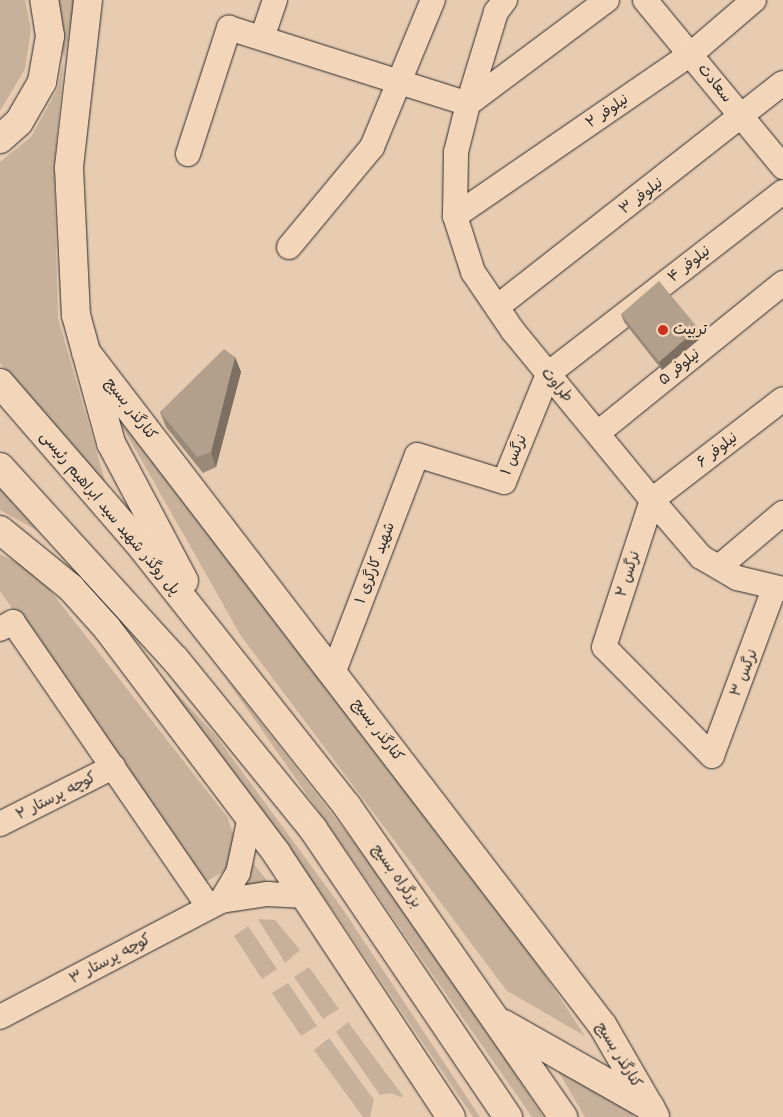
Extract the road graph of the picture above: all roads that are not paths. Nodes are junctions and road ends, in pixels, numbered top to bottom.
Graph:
1 (44, 0) edge
2 (88, 0) edge
3 (275, 0) edge
4 (433, 0) edge
5 (505, 0) edge
6 (607, 0) edge
7 (645, 0) edge
8 (754, 0) edge
9 (262, 38) junction
10 (691, 54) junction
11 (399, 82) junction
12 (783, 83) edge
13 (468, 104) junction
14 (743, 118) junction
15 (0, 139) edge
16 (188, 154) dead end
17 (783, 167) edge
18 (783, 192) edge
19 (455, 216) junction
20 (289, 247) dead end
21 (783, 283) edge
22 (497, 307) junction
23 (86, 352) junction
24 (548, 374) junction
25 (0, 382) edge
26 (783, 399) edge
27 (599, 432) junction
28 (417, 455) joint
29 (0, 467) edge
30 (652, 500) junction
31 (783, 512) edge
32 (0, 530) edge
33 (719, 567) junction
34 (779, 589) edge
35 (6, 625) edge
36 (218, 644) junction
37 (334, 671) junction
38 (712, 756) joint
39 (113, 767) junction
40 (250, 817) junction
41 (0, 824) edge
42 (306, 896) junction
43 (215, 904) junction
44 (0, 1017) edge
45 (498, 1021) junction
46 (653, 1112) edge
47 (507, 1116) edge
48 (451, 1117) edge
49 (563, 1117) edge

1 - 15 main road
2 - 23 main road
3 - 9 street
4 - 11 street
5 - 13 street, طراوت
6 - 13 street
7 - 10 street, سعادت
8 - 10 street, نیلوفر ۲
9 - 11 street
9 - 16 street
10 - 14 street, سعادت
10 - 19 street, نیلوفر ۲
11 - 13 street
11 - 20 street
12 - 14 street, نیلوفر ۳
13 - 19 street, طراوت
14 - 17 street, سعادت
14 - 22 street, نیلوفر ۳
18 - 24 street, نیلوفر ۴
19 - 22 street, طراوت
21 - 27 street, نیلوفر ۵
22 - 24 street, طراوت
23 - 36 main road
23 - 37 main road, کنارگذر بسیج
24 - 27 street, طراوت
24 - 28 street, نرگس ۱
25 - 36 main road, پل روگذر شهید سید ابراهیم رئیسی
26 - 30 street, نیلوفر ۶
27 - 30 street, طراوت
28 - 37 street, شهید کارگری ۱
29 - 47 main road
30 - 33 street, طراوت
30 - 38 street, نرگس ۲
31 - 33 street
32 - 40 main road
33 - 34 street, طراوت
34 - 38 street, نرگس ۳
35 - 39 street
36 - 45 main road, بزرگراه بسیج
37 - 46 main road, کنارگذر بسیج
39 - 41 street, کوچه پرستار ۲
39 - 43 street
40 - 42 main road
40 - 43 street
42 - 43 street
42 - 48 main road
43 - 44 street, کوچه پرستار ۳
45 - 46 main road
45 - 49 main road, بزرگراه بسیج

